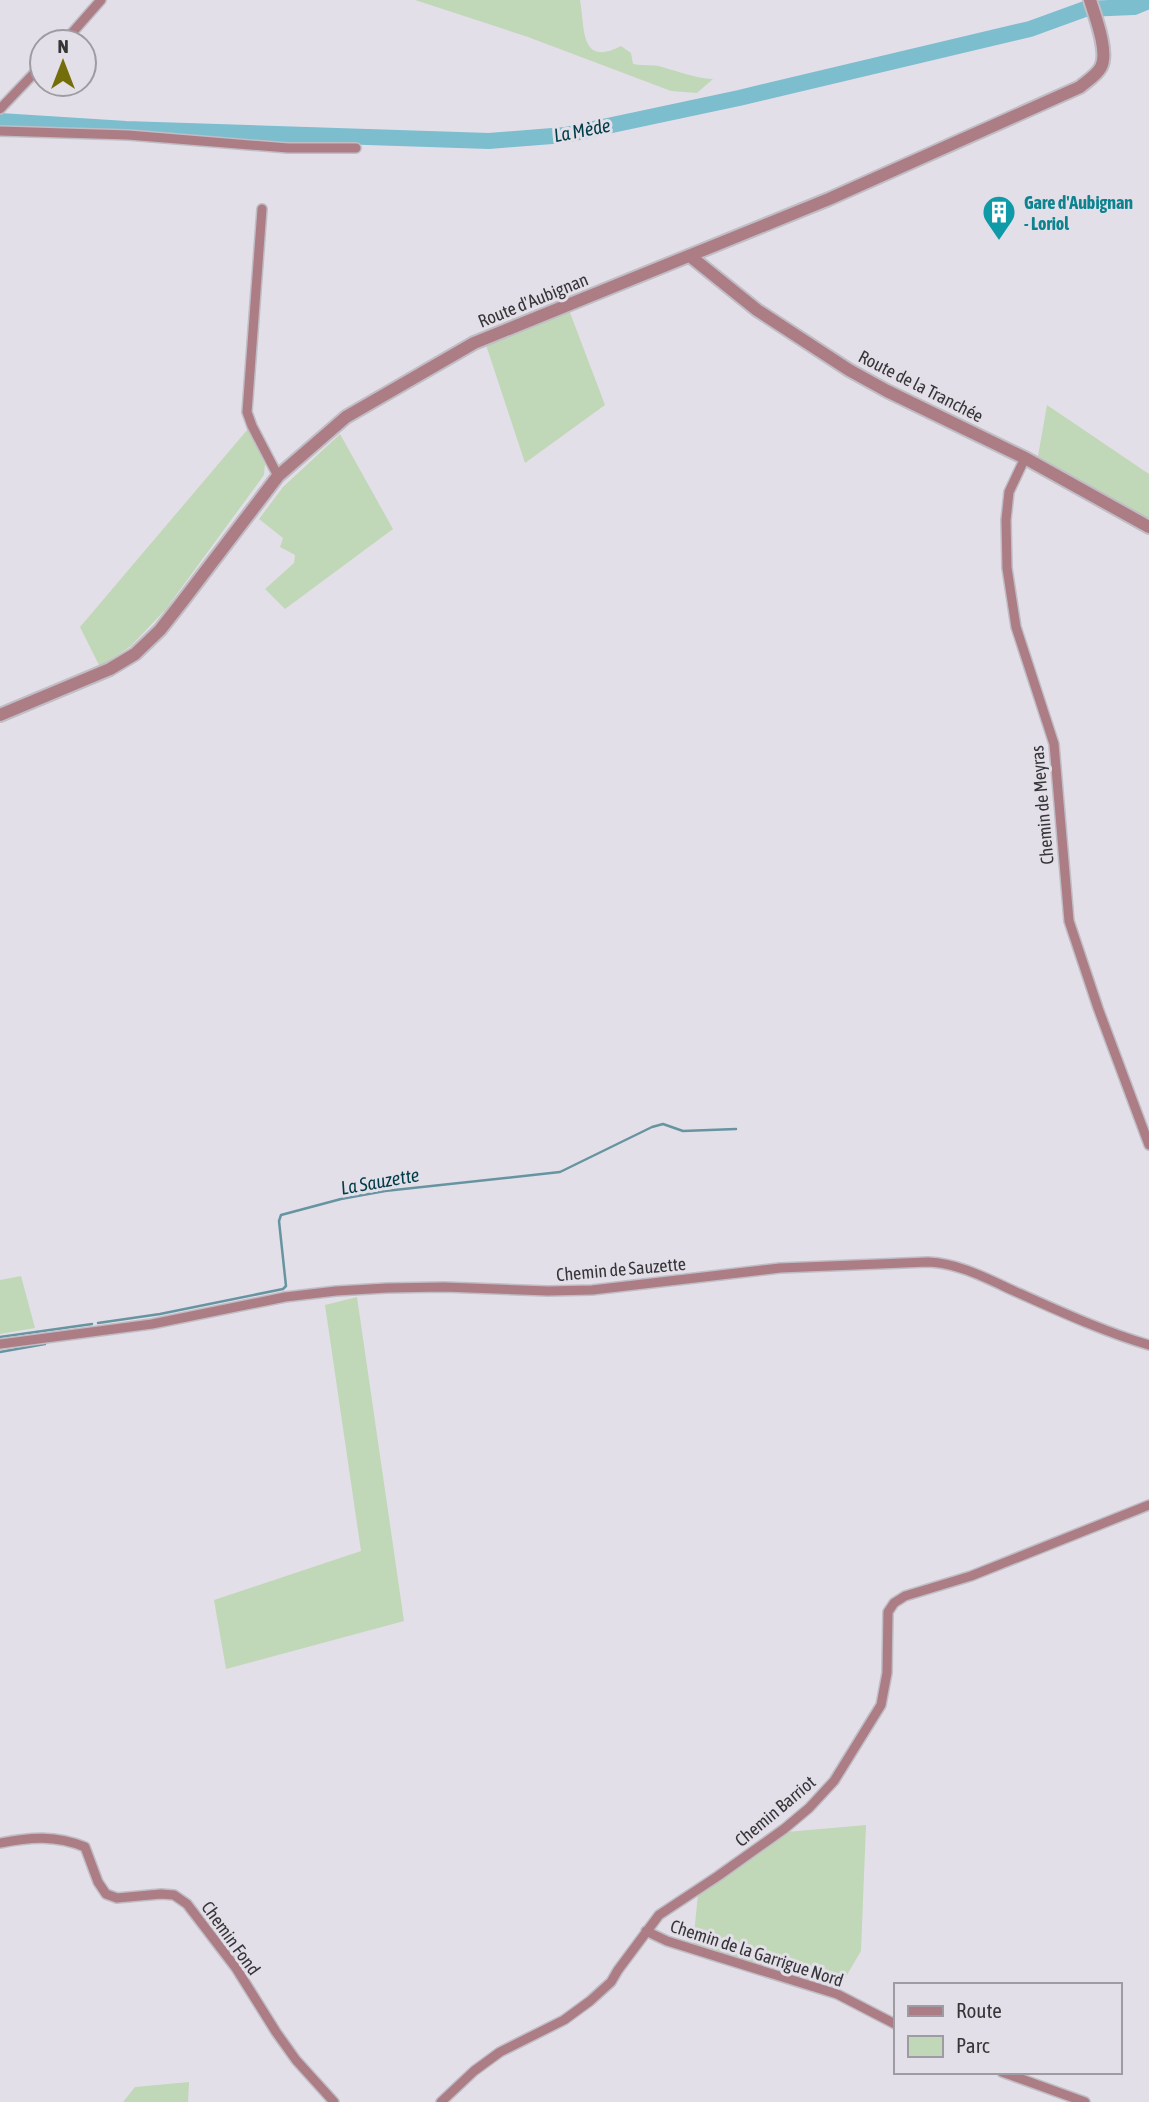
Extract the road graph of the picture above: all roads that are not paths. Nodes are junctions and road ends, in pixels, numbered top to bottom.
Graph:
1 (101, 0) edge
2 (1090, 0) edge
3 (76, 28) edge
4 (28, 80) edge
5 (0, 109) edge
6 (0, 131) edge
7 (356, 148) dead end
8 (262, 209) dead end
9 (690, 256) junction
10 (1025, 457) junction
11 (278, 476) junction
12 (1149, 527) edge
13 (0, 715) edge
14 (1149, 1145) edge
15 (0, 1344) edge
16 (1149, 1345) edge
17 (1149, 1505) edge
18 (0, 1843) edge
19 (646, 1931) junction
20 (894, 2023) edge
21 (1008, 2074) edge
22 (334, 2102) edge
23 (441, 2102) edge
24 (1085, 2102) edge

1 - 3 street
2 - 9 street, Route d'Aubignan
4 - 5 street
6 - 7 street
8 - 11 street
9 - 10 street, Route de la Tranchée
9 - 11 street, Route d'Aubignan
10 - 12 street, Route de la Tranchée
10 - 14 street, Chemin de Meyras
11 - 13 street, Route d'Aubignan
15 - 16 street, Chemin de Sauzette
17 - 19 street, Chemin Barriot
18 - 22 street, Chemin Fond
19 - 20 street, Chemin de la Garrigue Nord
19 - 23 street, Chemin Barriot
21 - 24 street

